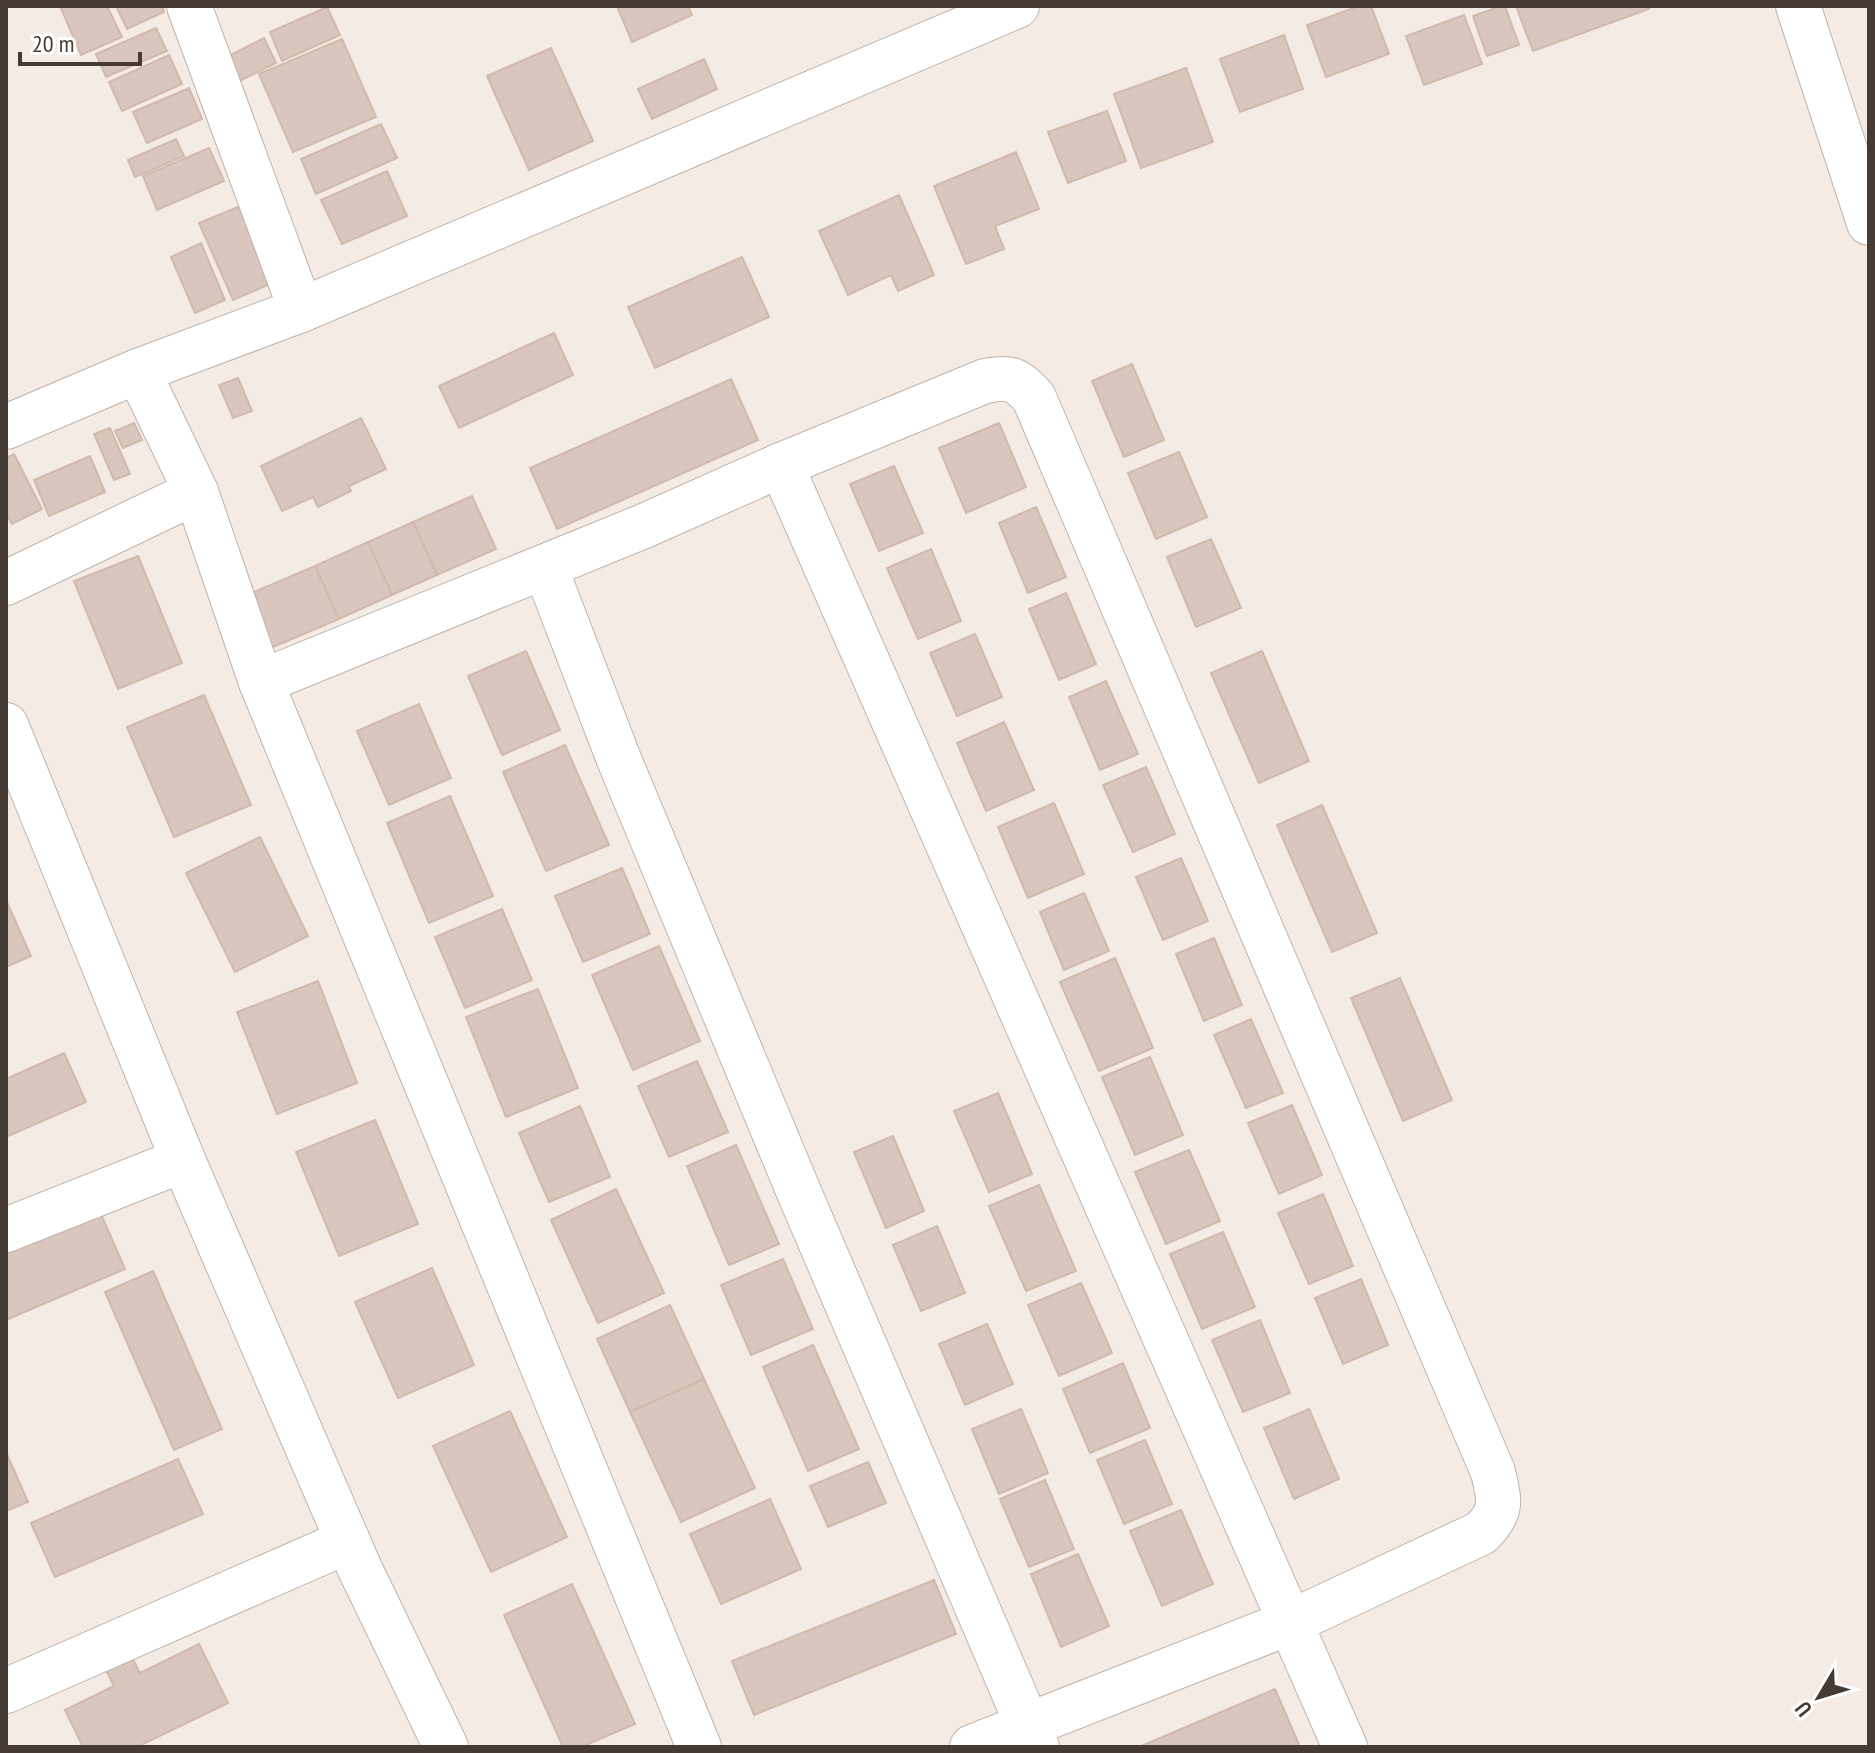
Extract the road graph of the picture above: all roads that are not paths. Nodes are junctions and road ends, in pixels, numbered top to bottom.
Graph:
1 (189, 6) edge
2 (1017, 6) edge
3 (1798, 6) edge
4 (1869, 223) edge
5 (301, 310) junction
6 (138, 371) junction
7 (6, 427) edge
8 (781, 465) junction
9 (196, 492) junction
10 (545, 567) junction
11 (6, 583) edge
12 (261, 682) junction
13 (6, 725) edge
14 (183, 1160) junction
15 (6, 1230) edge
16 (348, 1541) junction
17 (1291, 1622) junction
18 (6, 1691) edge
19 (1033, 1736) edge
20 (446, 1747) edge
21 (699, 1747) edge
22 (972, 1747) edge
23 (1345, 1747) edge

1 - 5 street
2 - 5 street
3 - 4 street
5 - 6 street
6 - 7 street
6 - 9 street
8 - 10 street
8 - 17 street
8 - 17 street
9 - 11 street
9 - 12 street
10 - 12 street
10 - 19 street
12 - 21 street
13 - 14 street
14 - 15 street
14 - 16 street
16 - 18 street
16 - 20 street
17 - 19 street
17 - 23 street
19 - 22 street

